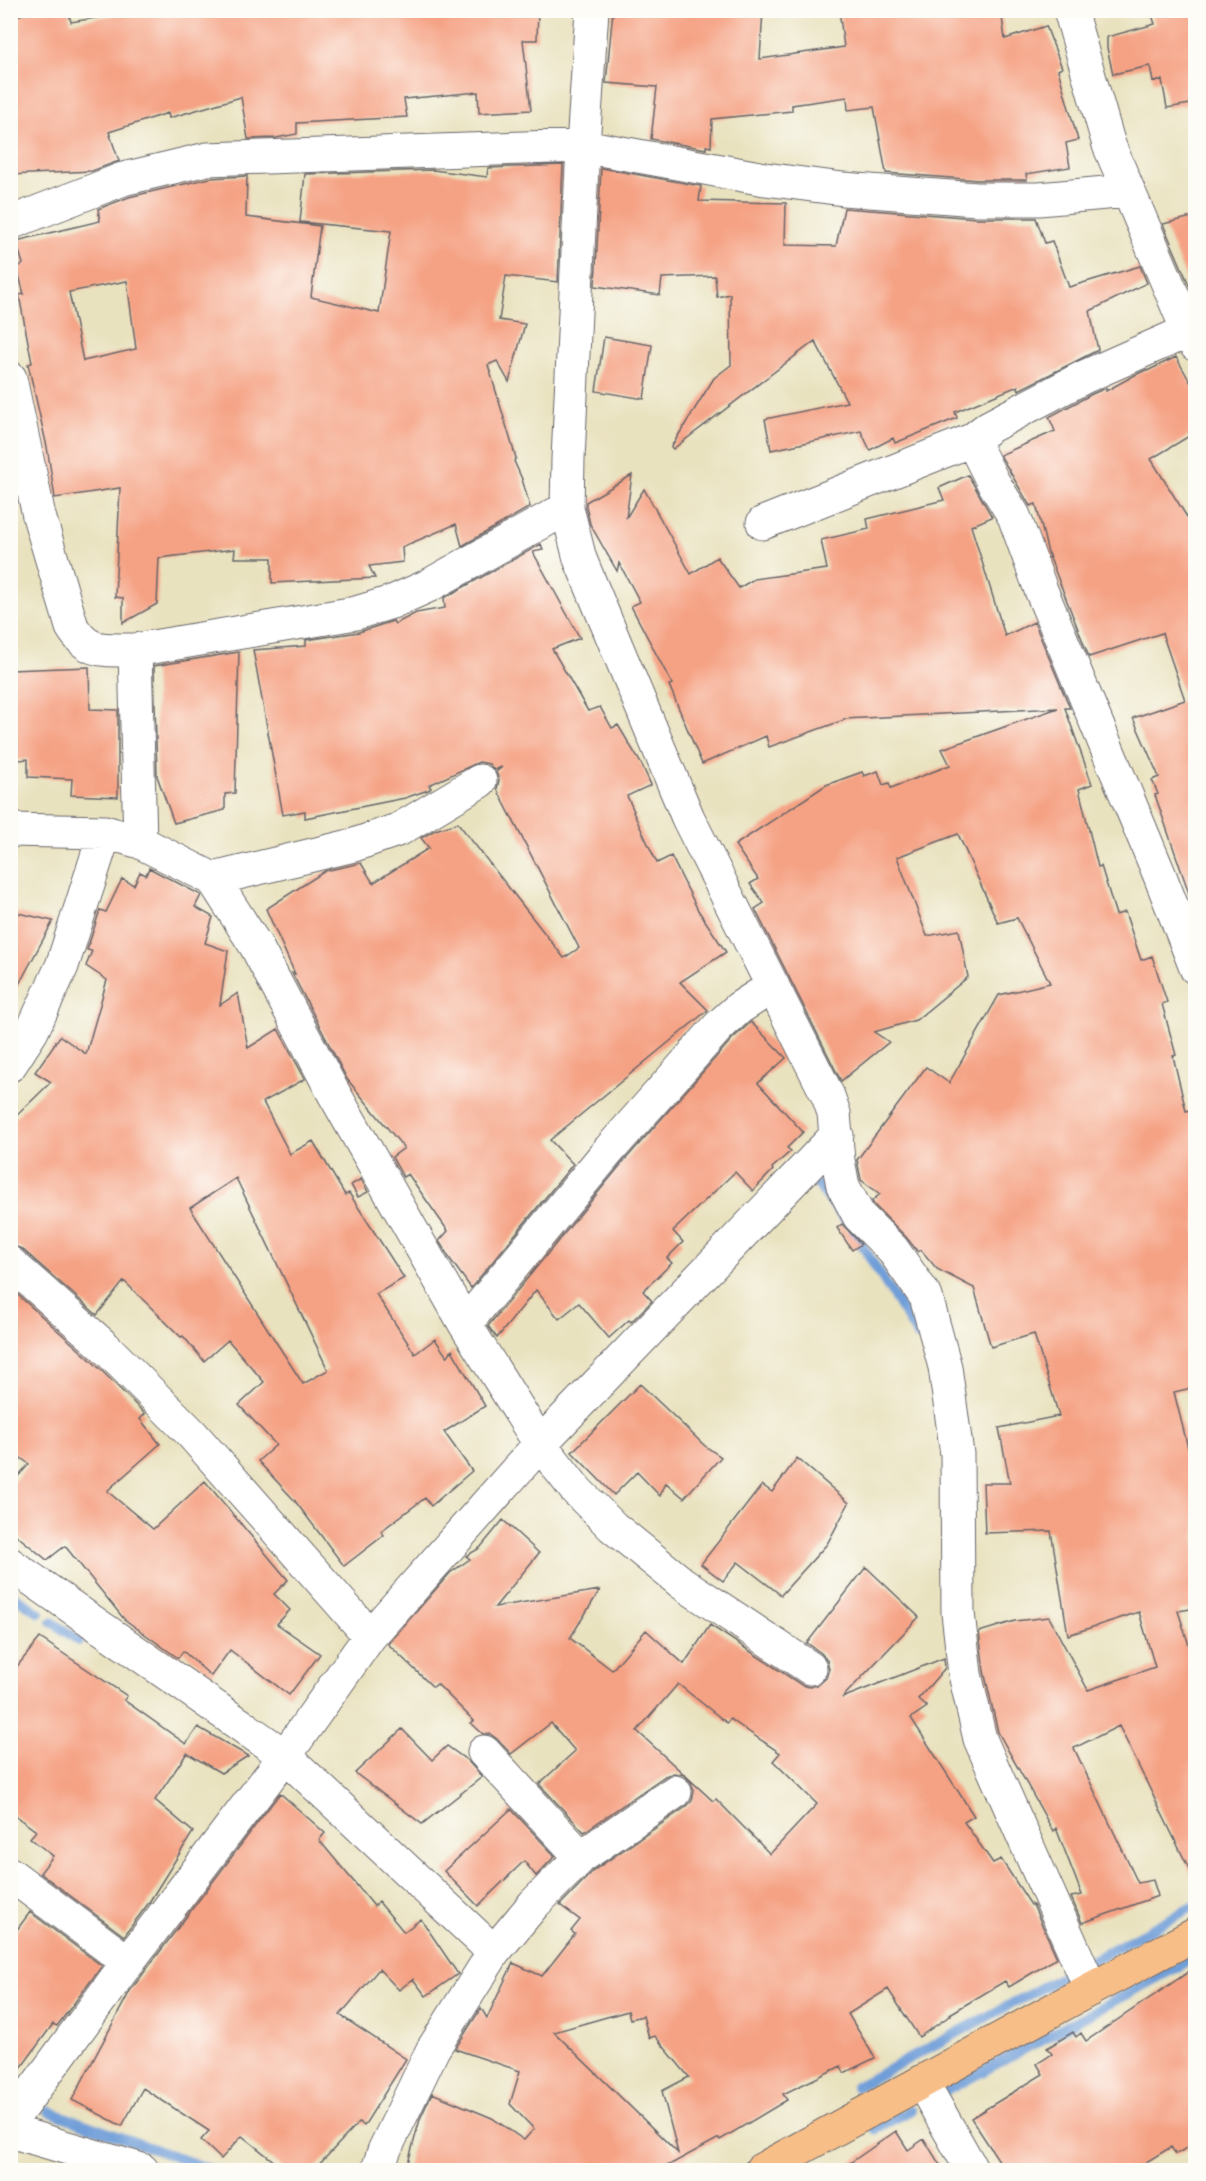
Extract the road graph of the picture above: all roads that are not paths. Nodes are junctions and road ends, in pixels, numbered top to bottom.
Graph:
1 (592, 10) edge
2 (1070, 10) edge
3 (583, 146) junction
4 (1128, 191) junction
5 (10, 223) edge
6 (1192, 338) edge
7 (10, 378) edge
8 (972, 440) junction
9 (567, 508) junction
10 (763, 523) dead end
11 (135, 650) junction
12 (480, 782) dead end
13 (10, 830) edge
14 (105, 832) junction
15 (140, 842) junction
16 (213, 879) junction
17 (1196, 968) edge
18 (773, 987) junction
19 (10, 1065) edge
20 (837, 1135) junction
21 (10, 1263) edge
22 (465, 1324) junction
23 (540, 1444) junction
24 (10, 1564) edge
25 (370, 1636) junction
26 (810, 1668) dead end
27 (484, 1752) dead end
28 (285, 1756) junction
29 (675, 1792) dead end
30 (581, 1857) junction
31 (10, 1874) edge
32 (1196, 1934) edge
33 (494, 1952) junction
34 (128, 1962) junction
35 (1091, 1989) junction
36 (922, 2082) junction
37 (10, 2122) edge
38 (10, 2131) edge
39 (142, 2170) edge
40 (378, 2170) edge
41 (761, 2170) edge
42 (972, 2170) edge

1 - 3 street
2 - 4 street
3 - 4 street
3 - 5 street
3 - 9 street
4 - 6 street
6 - 8 street
7 - 11 street
8 - 10 street
8 - 17 street
9 - 11 street
9 - 18 street
11 - 15 street
12 - 16 street
13 - 14 street
14 - 15 street
14 - 19 street
15 - 16 street
16 - 22 street
18 - 20 street
18 - 22 street
20 - 23 street
20 - 35 street
21 - 25 street
22 - 23 street
23 - 25 street
23 - 26 street
24 - 28 street
25 - 28 street
27 - 30 street
28 - 33 street
28 - 34 street
29 - 30 street
30 - 33 street
31 - 34 street
32 - 35 main road
33 - 40 street
34 - 37 street
35 - 36 main road
36 - 41 main road
36 - 42 street
38 - 39 street

